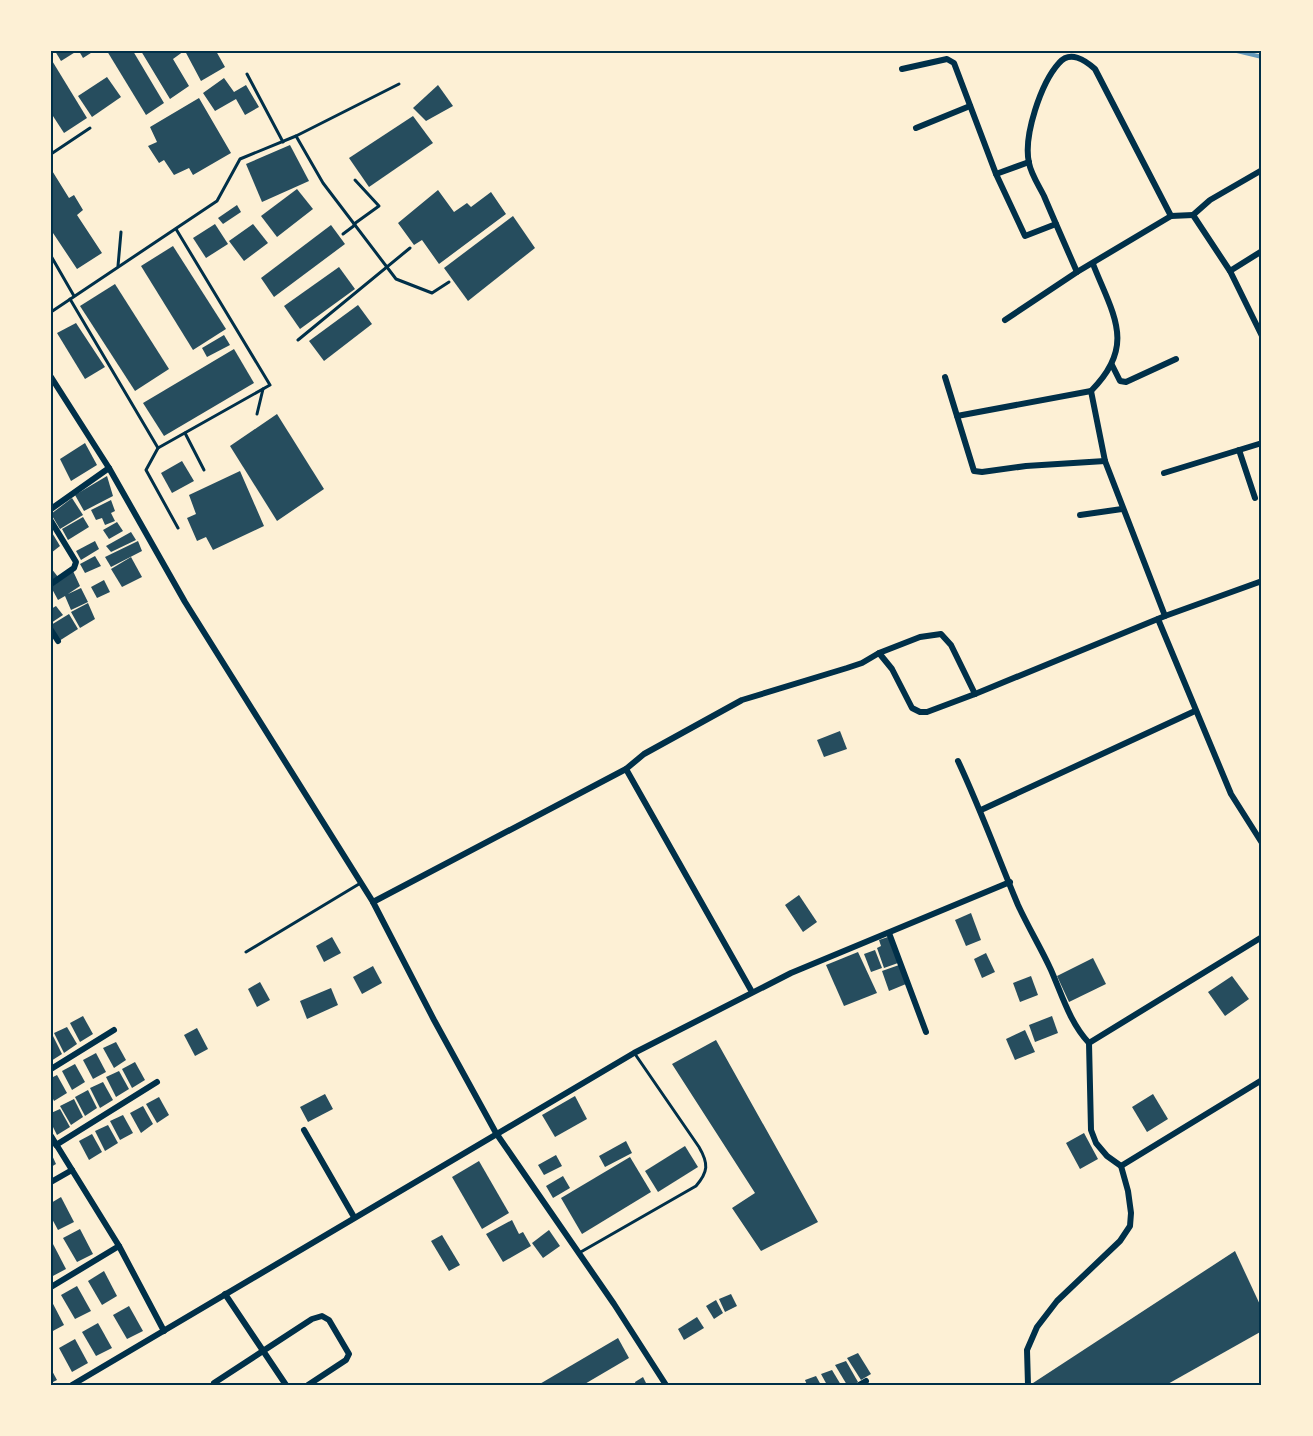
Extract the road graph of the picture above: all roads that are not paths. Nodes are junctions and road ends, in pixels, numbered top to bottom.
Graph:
1 (902, 69) dead end
2 (247, 74) dead end
3 (399, 84) dead end
4 (970, 106) junction
5 (90, 128) dead end
6 (916, 128) dead end
7 (296, 136) junction
8 (283, 142) junction
9 (51, 154) edge
10 (1029, 162) junction
11 (1262, 170) edge
12 (996, 174) junction
13 (355, 180) dead end
14 (1193, 215) junction
15 (1171, 216) junction
16 (354, 224) junction
17 (1056, 224) junction
18 (175, 228) junction
19 (121, 232) dead end
20 (343, 234) dead end
21 (410, 248) dead end
22 (1262, 251) edge
23 (51, 256) edge
24 (1093, 264) junction
25 (118, 266) junction
26 (388, 268) junction
27 (1077, 272) junction
28 (1230, 272) junction
29 (449, 282) dead end
30 (74, 296) junction
31 (70, 299) junction
32 (51, 312) edge
33 (1005, 320) dead end
34 (1262, 334) edge
35 (298, 340) dead end
36 (1176, 359) dead end
37 (1112, 365) junction
38 (51, 377) edge
39 (945, 377) dead end
40 (263, 389) junction
41 (1091, 391) junction
42 (257, 414) dead end
43 (957, 416) junction
44 (185, 433) junction
45 (1262, 443) edge
46 (158, 448) junction
47 (1239, 450) junction
48 (1105, 461) junction
49 (109, 468) junction
50 (204, 470) dead end
51 (1164, 473) dead end
52 (1254, 498) dead end
53 (51, 509) edge
54 (1122, 509) junction
55 (1080, 515) dead end
56 (51, 521) edge
57 (178, 528) dead end
58 (1262, 581) edge
59 (51, 584) edge
60 (1162, 617) junction
61 (51, 630) edge
62 (58, 641) dead end
63 (879, 653) junction
64 (975, 694) junction
65 (1195, 711) junction
66 (958, 761) dead end
67 (626, 769) junction
68 (981, 810) junction
69 (1262, 843) edge
70 (1010, 882) junction
71 (361, 883) junction
72 (373, 902) junction
73 (889, 933) junction
74 (1262, 937) edge
75 (246, 952) dead end
76 (752, 992) junction
77 (114, 1030) dead end
78 (926, 1032) dead end
79 (1089, 1043) junction
80 (634, 1053) junction
81 (51, 1069) edge
82 (1262, 1080) edge
83 (157, 1082) dead end
84 (304, 1130) dead end
85 (496, 1133) junction
86 (51, 1136) edge
87 (56, 1145) junction
88 (1121, 1166) junction
89 (72, 1170) junction
90 (51, 1182) edge
91 (354, 1217) junction
92 (120, 1246) junction
93 (579, 1253) junction
94 (51, 1287) edge
95 (225, 1294) junction
96 (164, 1331) junction
97 (263, 1351) junction
98 (866, 1381) dead end
99 (214, 1383) dead end
100 (72, 1385) edge
101 (285, 1385) edge
102 (308, 1385) edge
103 (666, 1385) edge
104 (859, 1385) edge
105 (1028, 1385) edge

1 - 4 street
2 - 8 lane
3 - 7 lane
4 - 6 street
4 - 12 street
5 - 9 lane
7 - 8 lane
7 - 16 lane
8 - 18 lane
10 - 12 street
10 - 15 street
10 - 17 street
11 - 14 street
12 - 17 street
13 - 16 lane
14 - 15 street
14 - 28 street
15 - 24 street
16 - 20 lane
16 - 26 lane
17 - 27 street
18 - 25 lane
18 - 40 lane
19 - 25 lane
21 - 26 lane
22 - 28 street
23 - 30 lane
24 - 27 street
24 - 37 street
25 - 30 lane
26 - 29 lane
26 - 35 lane
27 - 33 street
28 - 34 street
30 - 31 lane
31 - 32 lane
31 - 46 lane
36 - 37 street
37 - 41 street
38 - 49 street
39 - 43 street
40 - 42 lane
40 - 44 lane
41 - 43 street
41 - 48 street
43 - 48 street
44 - 46 lane
44 - 50 lane
45 - 47 street
46 - 57 lane
47 - 51 street
47 - 52 street
48 - 54 street
49 - 53 street
49 - 71 street
54 - 55 street
54 - 60 street
56 - 59 street
58 - 60 street
60 - 64 street
60 - 65 street
61 - 62 street
63 - 64 street
63 - 64 street
63 - 67 street
65 - 68 street
65 - 69 street
66 - 68 street
67 - 72 street
67 - 76 street
68 - 70 street
70 - 73 street
70 - 79 street
71 - 72 street
71 - 75 lane
72 - 85 street
73 - 76 street
73 - 78 street
74 - 79 street
76 - 80 street
77 - 81 street
79 - 88 street
80 - 85 street
80 - 93 lane
82 - 88 street
83 - 87 street
84 - 91 street
85 - 91 street
85 - 93 street
86 - 87 street
87 - 89 street
88 - 105 street
89 - 90 street
89 - 92 street
91 - 95 street
92 - 94 street
92 - 96 street
93 - 103 street
95 - 96 street
95 - 97 street
96 - 100 street
97 - 99 street
97 - 101 street
97 - 102 street
98 - 104 street

